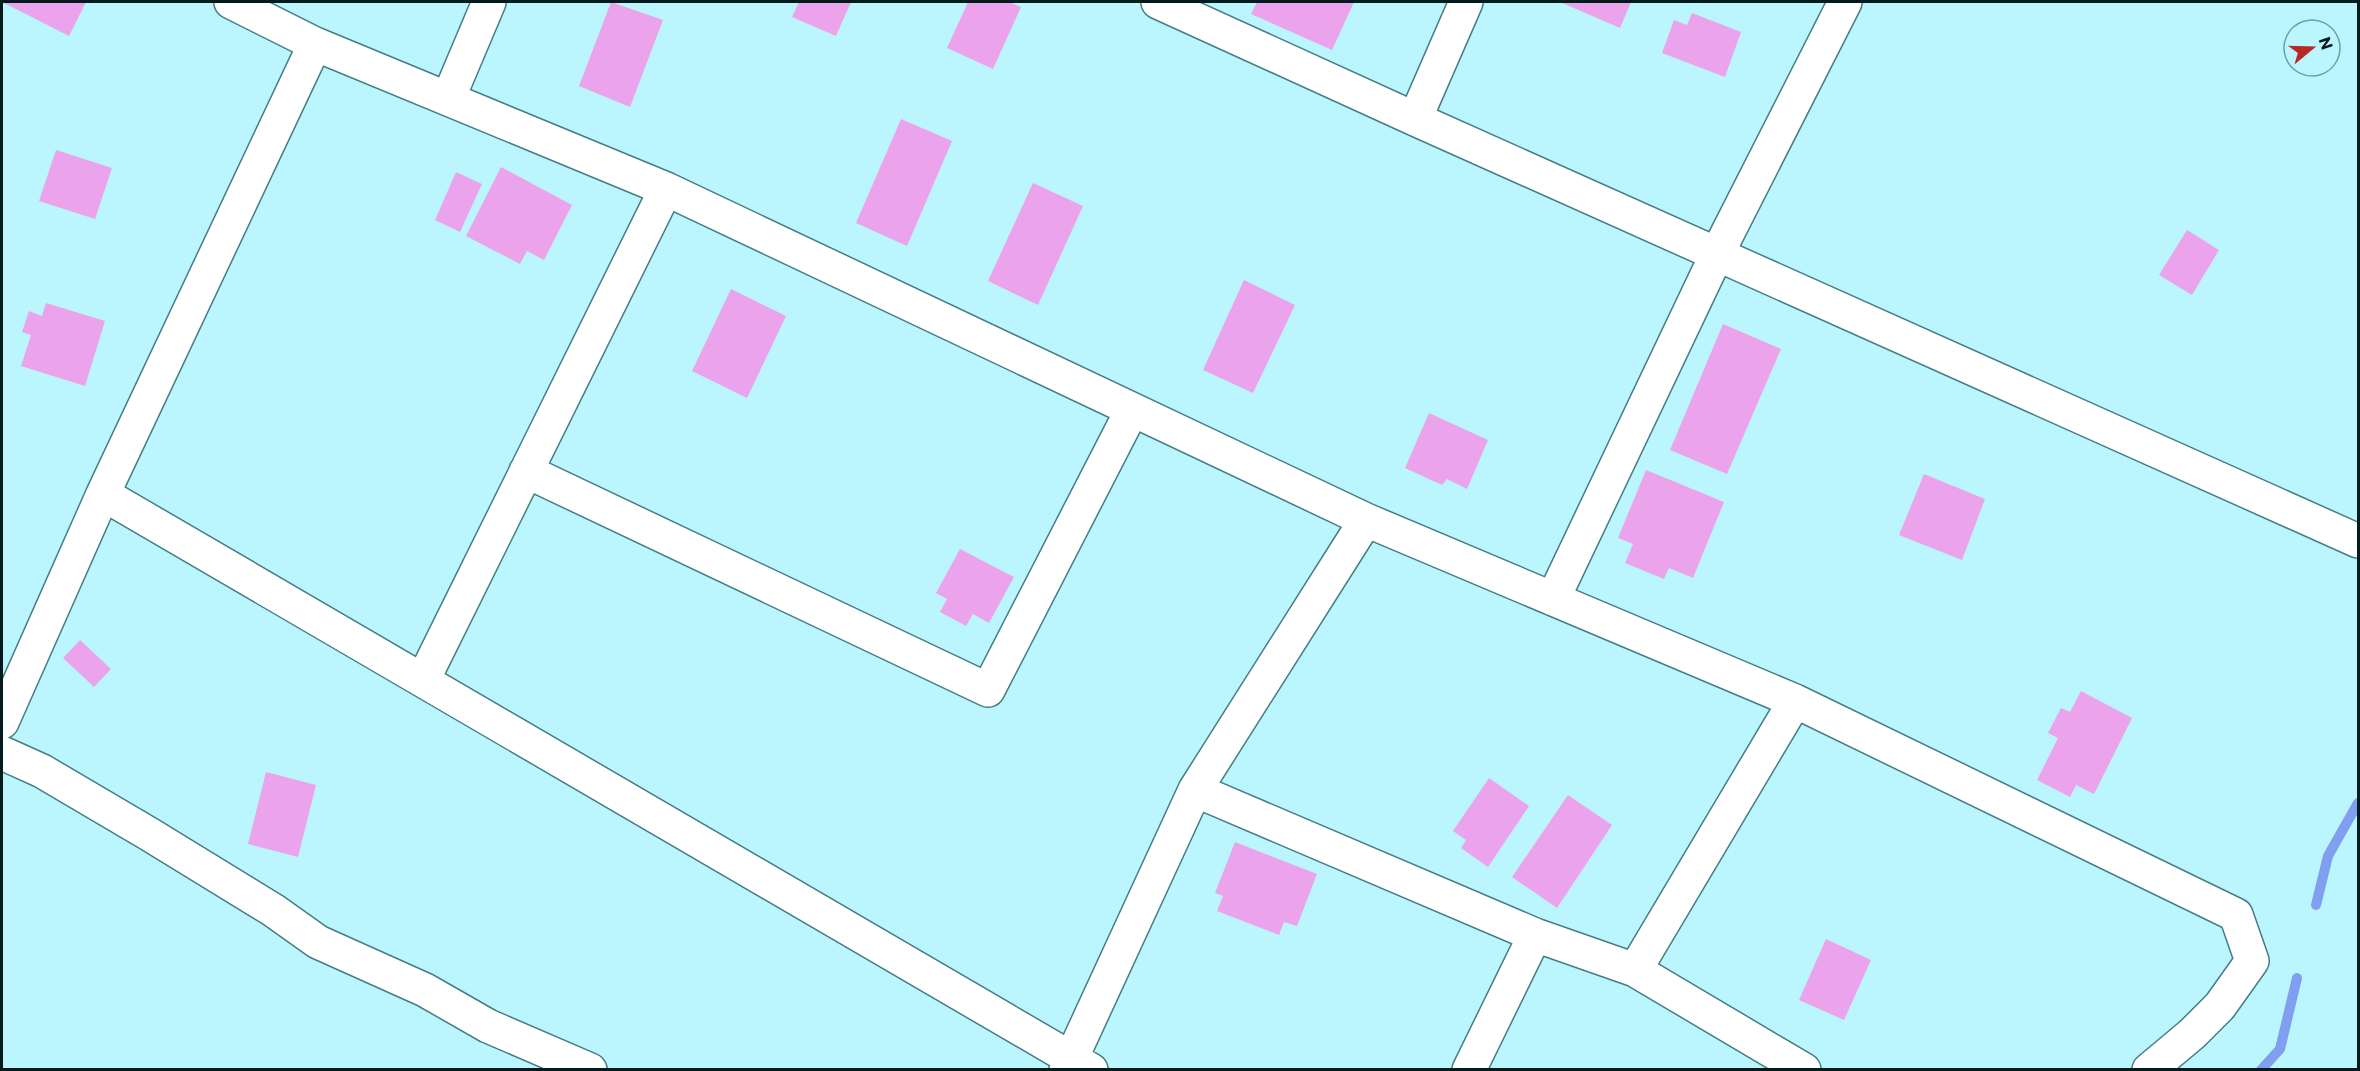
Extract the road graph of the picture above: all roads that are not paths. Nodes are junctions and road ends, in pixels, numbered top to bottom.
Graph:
1 (231, 2) edge
2 (489, 2) edge
3 (1158, 2) edge
4 (1466, 2) edge
5 (1845, 2) edge
6 (315, 45) junction
7 (448, 99) junction
8 (1415, 119) junction
9 (666, 189) junction
10 (1717, 254) junction
11 (1132, 410) junction
12 (526, 471) junction
13 (104, 494) junction
14 (1366, 520) junction
15 (2358, 541) edge
16 (1553, 599) junction
17 (423, 680) junction
18 (1795, 701) junction
19 (2, 722) edge
20 (2, 753) edge
21 (1195, 790) junction
22 (1534, 934) junction
23 (1635, 970) junction
24 (1076, 1065) edge
25 (590, 1070) edge
26 (1469, 1070) edge
27 (1804, 1070) edge
28 (2149, 1070) edge

1 - 6 street
2 - 7 street
3 - 8 street
4 - 8 street
5 - 10 street
6 - 7 street
6 - 13 street
7 - 9 street
8 - 10 street
9 - 11 street
9 - 12 street
10 - 15 street
10 - 16 street
11 - 12 street
11 - 14 street
12 - 17 street
13 - 17 street
13 - 19 street
14 - 16 street
14 - 21 street
16 - 18 street
17 - 24 street
18 - 23 street
18 - 28 street
20 - 25 street
21 - 22 street
21 - 24 street
22 - 23 street
22 - 26 street
23 - 27 street

